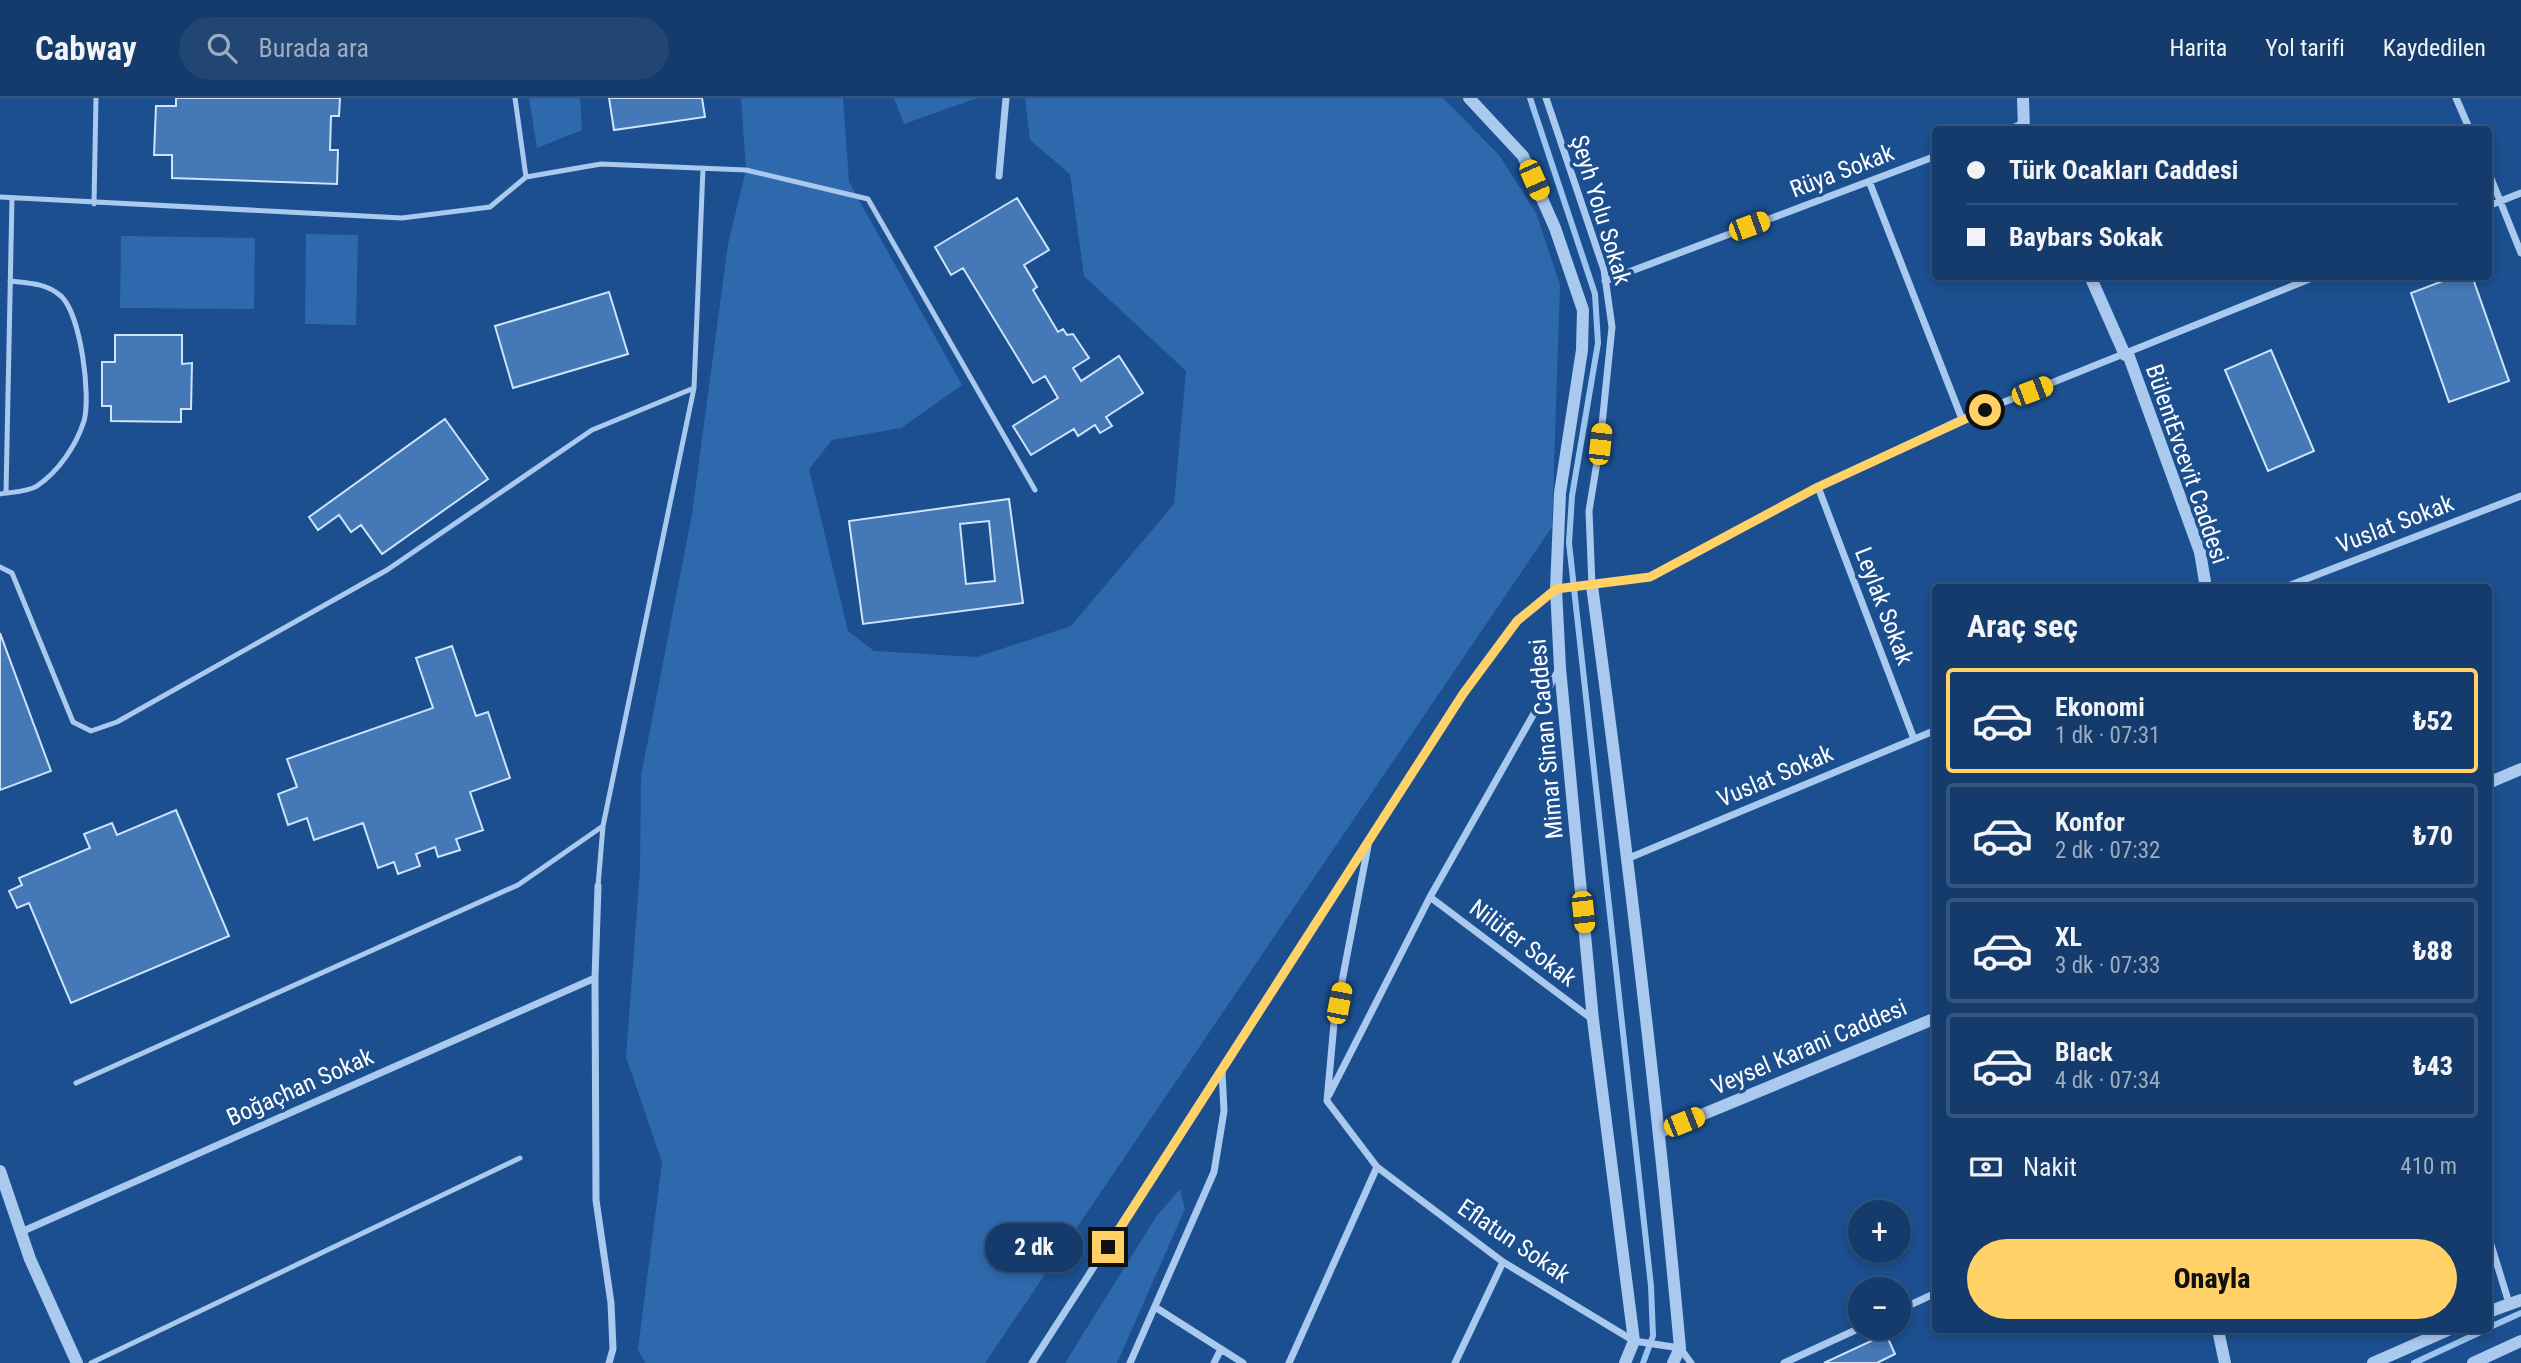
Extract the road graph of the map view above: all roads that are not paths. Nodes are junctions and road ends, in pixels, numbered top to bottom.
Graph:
1 (96, 98) edge
2 (515, 98) edge
3 (1006, 98) edge
4 (1469, 98) edge
5 (1546, 98) edge
6 (2023, 98) edge
7 (2456, 98) edge
8 (2023, 126) edge
9 (2468, 126) edge
10 (1932, 157) edge
11 (703, 168) junction
12 (999, 176) dead end
13 (526, 177) junction
14 (2492, 180) edge
15 (1869, 181) junction
16 (2521, 193) edge
17 (0, 197) edge
18 (12, 198) junction
19 (2502, 201) junction
20 (94, 204) junction
21 (2492, 205) edge
22 (2521, 253) edge
23 (2092, 280) edge
24 (2307, 280) edge
25 (10, 281) junction
26 (1605, 281) junction
27 (2127, 354) junction
28 (694, 388) junction
29 (1962, 419) junction
30 (1818, 487) junction
31 (1035, 490) dead end
32 (3, 493) edge
33 (2521, 496) edge
34 (0, 567) edge
35 (2205, 584) edge
36 (2293, 584) edge
37 (1591, 586) junction
38 (1556, 589) junction
39 (1560, 668) junction
40 (1932, 732) edge
41 (1914, 739) junction
42 (2521, 769) edge
43 (2492, 781) edge
44 (603, 826) junction
45 (1368, 842) junction
46 (1629, 858) junction
47 (598, 886) joint
48 (1430, 897) junction
49 (595, 978) junction
50 (1593, 1020) junction
51 (1932, 1020) edge
52 (1222, 1071) junction
53 (76, 1083) dead end
54 (1326, 1101) junction
55 (1660, 1132) junction
56 (520, 1158) dead end
57 (1377, 1167) junction
58 (0, 1171) edge
59 (2, 1186) edge
60 (21, 1232) junction
61 (2492, 1245) edge
62 (1503, 1262) junction
63 (1932, 1295) edge
64 (2515, 1301) edge
65 (1911, 1304) edge
66 (1155, 1307) junction
67 (2492, 1310) edge
68 (2219, 1333) edge
69 (2441, 1333) edge
70 (1848, 1334) edge
71 (1634, 1340) junction
72 (2521, 1341) edge
73 (1680, 1348) junction
74 (1221, 1349) junction
75 (77, 1363) edge
76 (91, 1363) edge
77 (609, 1363) edge
78 (1032, 1363) edge
79 (1130, 1363) edge
80 (1214, 1363) edge
81 (1243, 1363) edge
82 (1289, 1363) edge
83 (1455, 1363) edge
84 (1625, 1363) edge
85 (1673, 1363) edge
86 (1691, 1363) edge
87 (1784, 1363) edge
88 (2225, 1363) edge
89 (2373, 1363) edge
90 (2473, 1363) edge

1 - 20 lane
2 - 13 lane
3 - 12 street
4 - 38 street, Mimar Sinan Caddesi
5 - 26 street, Şeyh Yolu Sokak
6 - 8 street
7 - 9 street
10 - 15 street, Rüya Sokak
11 - 13 lane
11 - 28 lane
11 - 31 lane
13 - 20 lane
14 - 19 street
15 - 26 street, Rüya Sokak
15 - 29 street
16 - 19 street
17 - 18 lane
18 - 20 lane
18 - 25 lane
19 - 21 street
19 - 22 street
23 - 27 street, BülentEvcevit Caddesi
24 - 27 street
25 - 32 lane
25 - 32 lane
26 - 37 street, Şeyh Yolu Sokak
27 - 29 street
27 - 35 street, BülentEvcevit Caddesi
28 - 34 lane
28 - 44 lane
29 - 30 street
30 - 37 street
30 - 41 street, Leylak Sokak
33 - 36 street, Vuslat Sokak
37 - 38 street
37 - 46 street
38 - 39 street, Mimar Sinan Caddesi
38 - 45 street
39 - 48 street
39 - 50 street, Mimar Sinan Caddesi
40 - 41 street, Vuslat Sokak
41 - 46 street, Vuslat Sokak
42 - 43 street
44 - 47 lane
44 - 53 lane
45 - 52 street
45 - 54 street
46 - 55 street
47 - 49 street
48 - 50 street, Nilüfer Sokak
48 - 54 street
49 - 60 street, Boğaçhan Sokak
49 - 77 street
50 - 71 street, Mimar Sinan Caddesi
51 - 55 street, Veysel Karani Caddesi
52 - 66 street
52 - 78 street
54 - 57 street, Eflatun Sokak
55 - 73 street
56 - 76 lane
57 - 62 street, Eflatun Sokak
57 - 82 street
58 - 59 street
59 - 60 street
60 - 75 street
61 - 64 street
62 - 71 street, Eflatun Sokak
62 - 83 street
63 - 65 street
64 - 67 street
66 - 74 street
66 - 79 street
68 - 88 street
69 - 89 street
70 - 87 street
71 - 73 street
71 - 84 street, Mimar Sinan Caddesi
72 - 90 street
73 - 85 street
73 - 86 street
74 - 80 street
74 - 81 street

